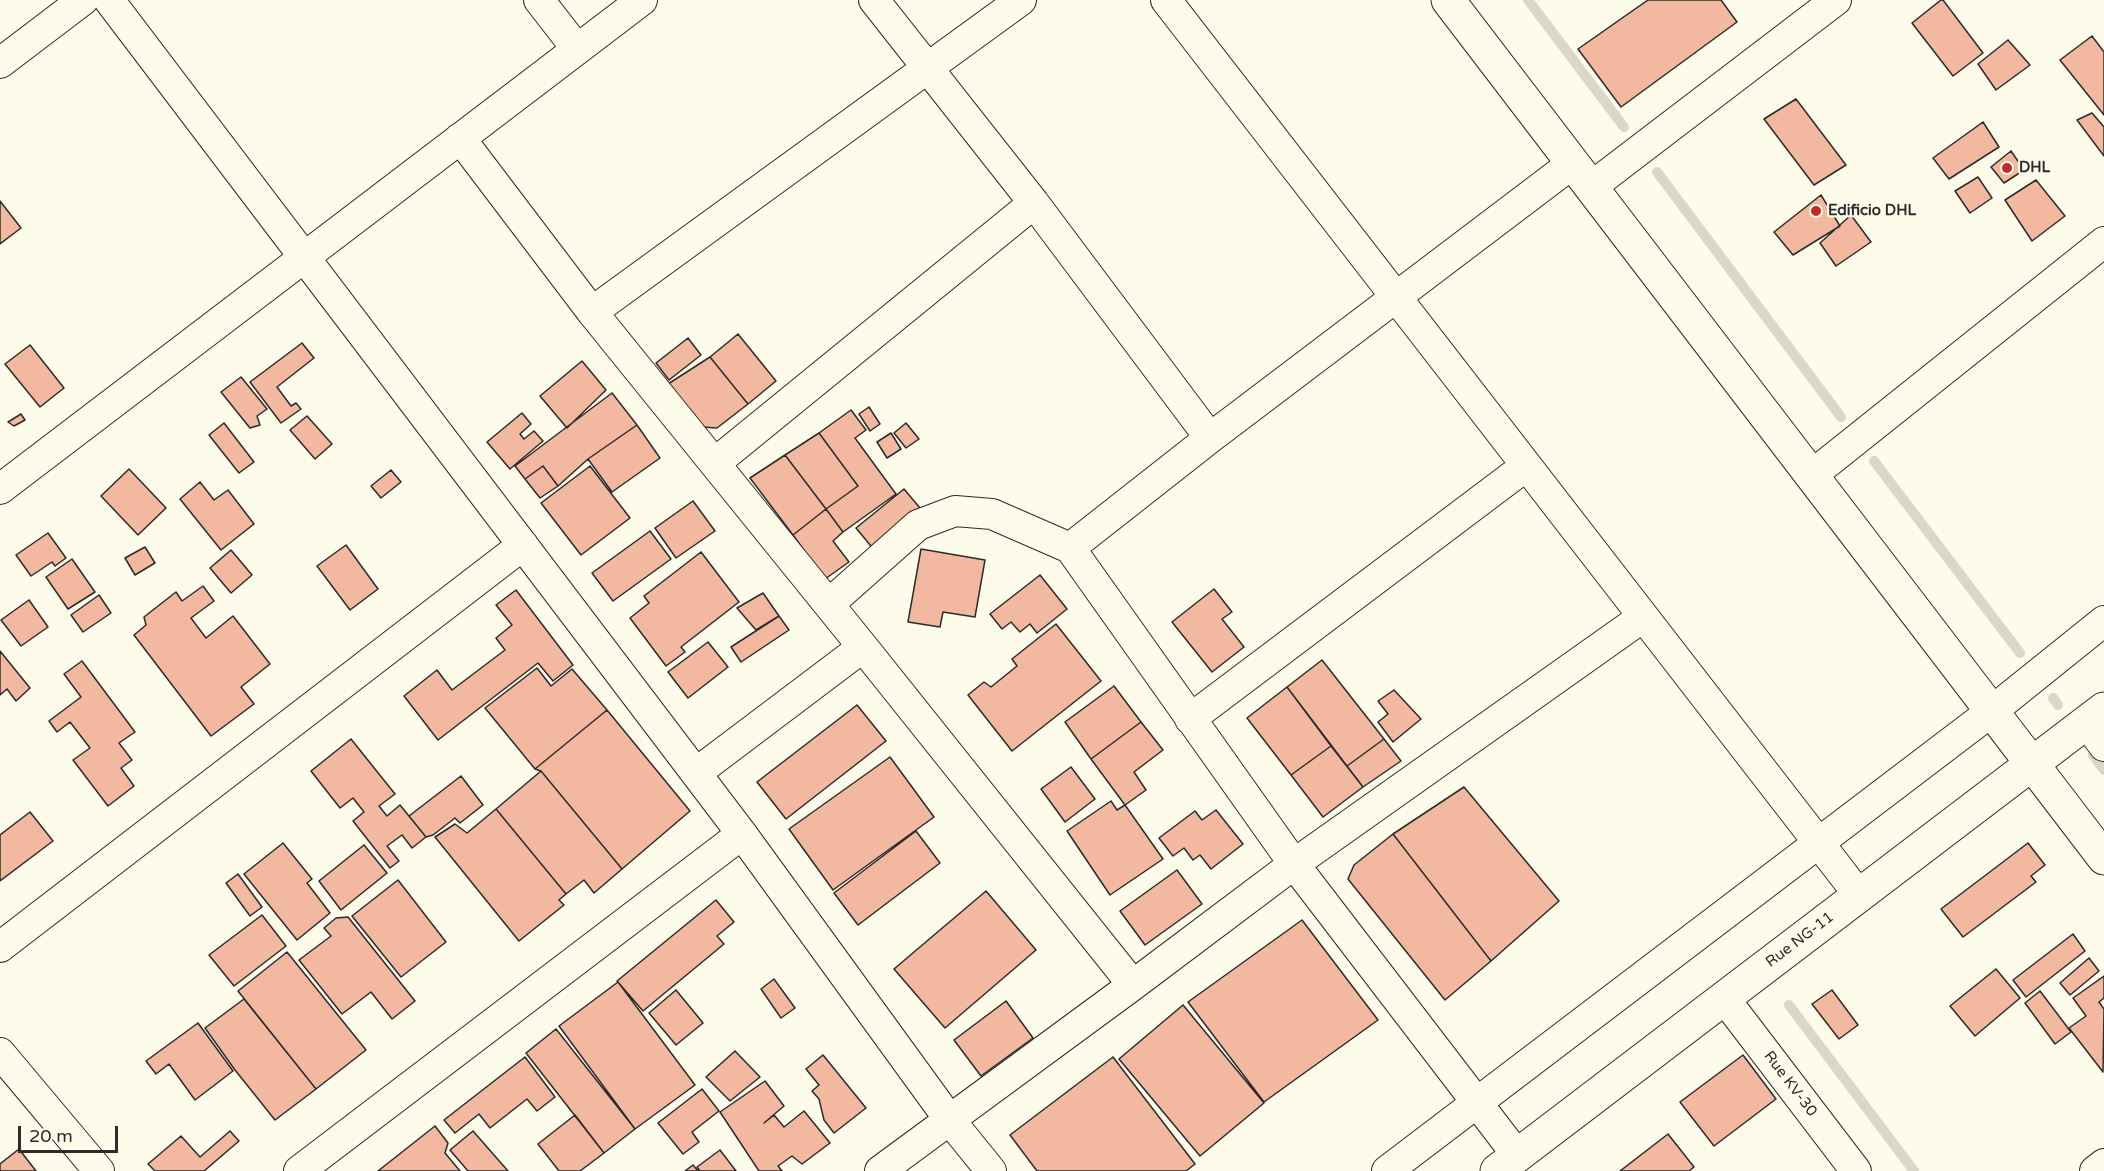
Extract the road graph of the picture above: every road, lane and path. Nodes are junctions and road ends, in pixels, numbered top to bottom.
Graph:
1 (83, 0) edge
2 (109, 0) edge
3 (539, 0) edge
4 (642, 0) edge
5 (874, 0) edge
6 (1021, 0) edge
7 (1166, 0) edge
8 (1448, 0) edge
9 (1836, 0) edge
10 (577, 49) junction
11 (0, 63) edge
12 (927, 68) junction
13 (460, 138) junction
14 (1582, 175) junction
15 (1034, 203) junction
16 (2104, 242) edge
17 (304, 257) junction
18 (1395, 297) junction
19 (592, 312) junction
20 (1210, 438) junction
21 (715, 464) junction
22 (1526, 466) junction
23 (1812, 475) junction
24 (0, 489) edge
25 (523, 545) junction
26 (1070, 548) junction
27 (829, 604) junction
28 (1643, 617) junction
29 (2104, 621) edge
30 (863, 646) junction
31 (1992, 711) junction
32 (1190, 719) junction
33 (2098, 726) edge
34 (2032, 763) junction
35 (696, 773) junction
36 (742, 834) junction
37 (1818, 843) junction
38 (2104, 858) edge
39 (1294, 864) junction
40 (1859, 895) junction
41 (0, 947) edge
42 (1133, 986) junction
43 (1724, 998) junction
44 (0, 1053) edge
45 (1477, 1102) junction
46 (950, 1119) junction
47 (1507, 1163) edge
48 (2104, 1164) edge
49 (99, 1171) edge
50 (299, 1171) edge
51 (880, 1171) edge
52 (991, 1171) edge
53 (1387, 1171) edge
54 (1856, 1171) edge
55 (2095, 1171) edge

1 - 11 street
2 - 17 street
3 - 10 street
4 - 10 street
5 - 12 street
6 - 12 street
7 - 18 street
8 - 14 street
9 - 14 street
10 - 13 street
12 - 15 street
12 - 19 street
13 - 17 street
13 - 19 street
14 - 18 street
14 - 23 street
15 - 20 street
15 - 21 street
16 - 23 street
17 - 24 street
17 - 25 street
18 - 20 street
18 - 22 street
19 - 21 street
20 - 26 street
21 - 27 street
22 - 28 street
22 - 32 street
23 - 31 street
25 - 35 street
25 - 41 street
26 - 27 street
26 - 32 street
27 - 30 street
28 - 37 street
28 - 39 street
29 - 31 street
30 - 35 street
30 - 42 street
31 - 34 street
31 - 37 street
32 - 39 street
33 - 34 street, Rue NG-11
34 - 38 street
34 - 40 street, Rue NG-11
35 - 36 street
36 - 46 street
36 - 50 street
37 - 40 street
37 - 45 street
39 - 42 street
39 - 45 street
40 - 43 street, Rue NG-11
42 - 46 street
43 - 47 street, Rue NG-11
43 - 54 street, Rue KV-30
44 - 49 street
45 - 47 street
45 - 53 street
46 - 51 street
46 - 52 street
48 - 55 street

